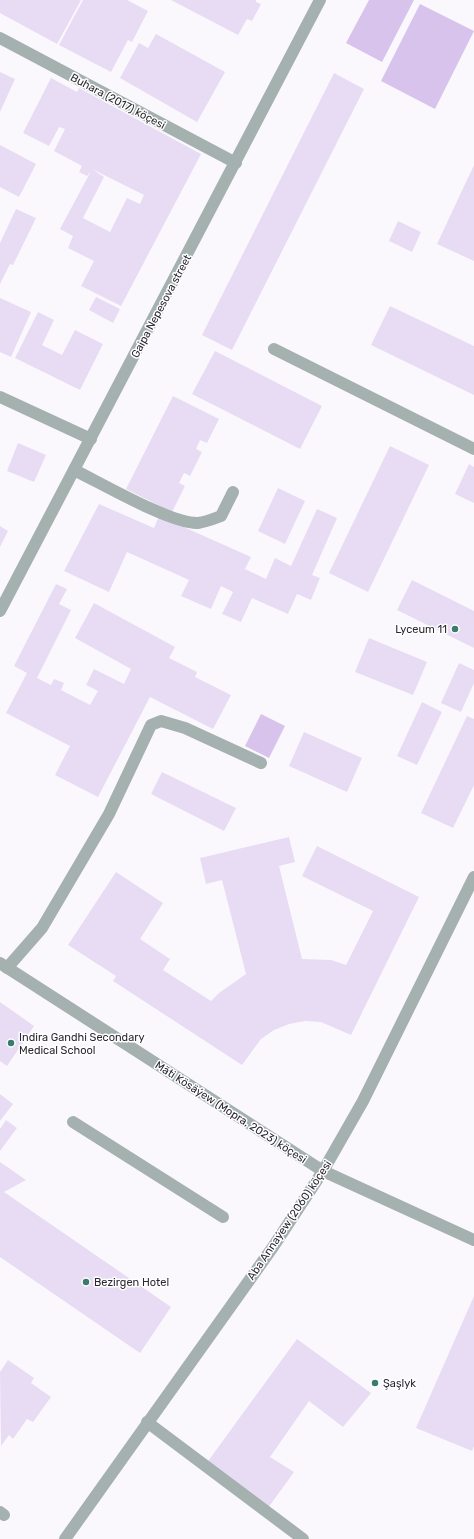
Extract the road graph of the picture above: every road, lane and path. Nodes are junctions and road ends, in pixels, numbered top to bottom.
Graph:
1 (320, 0) edge
2 (0, 38) edge
3 (236, 163) junction
4 (274, 349) dead end
5 (0, 397) edge
6 (91, 439) junction
7 (474, 449) edge
8 (74, 470) junction
9 (233, 492) dead end
10 (0, 611) edge
11 (261, 763) dead end
12 (474, 877) edge
13 (4, 965) edge
14 (73, 1122) dead end
15 (323, 1171) junction
16 (223, 1217) dead end
17 (474, 1240) edge
18 (147, 1422) junction
19 (65, 1539) edge
20 (303, 1539) edge

1 - 3 street, Gaipa Nepesova street
2 - 3 street, Buhara (2017) köçesi
3 - 6 street, Gaipa Nepesova street
4 - 7 street
5 - 6 street
6 - 8 street, Gaipa Nepesova street
8 - 9 street
8 - 10 street, Gaipa Nepesova street
11 - 13 street
12 - 15 street, Aba Annaýew (2060) köçesi
13 - 15 street, Mäti Kösäýew (Mopra, 2023) köçesi
14 - 16 street
15 - 17 street, Mäti Kösäýew (Mopra, 2023) köçesi
15 - 18 street, Aba Annaýew (2060) köçesi
18 - 19 street, Aba Annaýew (2060) köçesi
18 - 20 street

